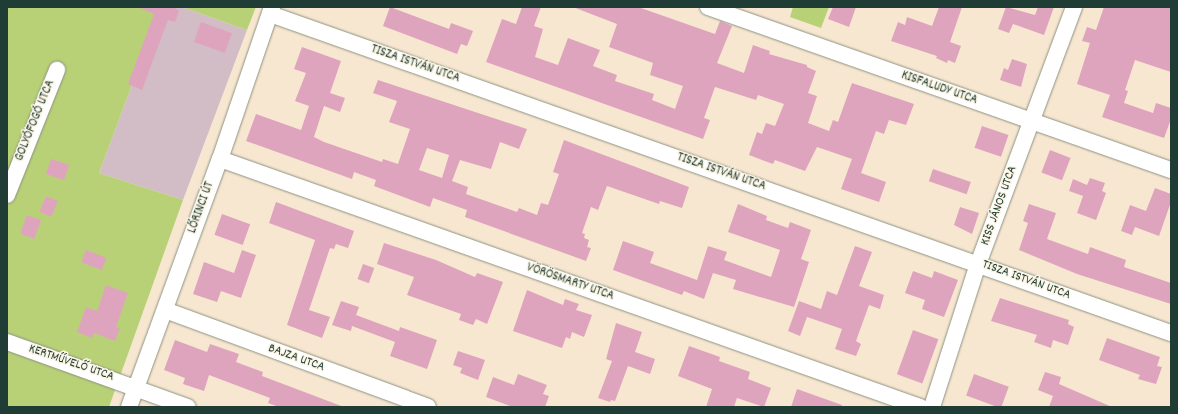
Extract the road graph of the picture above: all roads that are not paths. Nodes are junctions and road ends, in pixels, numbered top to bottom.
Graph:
1 (708, 7) edge
2 (1074, 7) edge
3 (271, 10) edge
4 (57, 70) dead end
5 (1031, 121) junction
6 (220, 159) junction
7 (1171, 170) edge
8 (7, 195) edge
9 (978, 264) junction
10 (165, 310) junction
11 (1171, 333) edge
12 (7, 342) edge
13 (136, 387) junction
14 (129, 407) edge
15 (188, 407) edge
16 (428, 407) edge
17 (920, 407) edge
18 (932, 407) edge

1 - 5 street, KISFALUDY UTCA
2 - 5 street, KISS JÁNOS UTCA
3 - 6 street, LŐRINCI ÚT
3 - 9 street, TISZA ISTVÁN UTCA
4 - 8 street, GOLYÓFOGÓ UTCA
5 - 7 street, KISFALUDY UTCA
5 - 9 street, KISS JÁNOS UTCA
6 - 10 street, LŐRINCI ÚT
6 - 17 street, VÖRÖSMARTY UTCA
9 - 11 street, TISZA ISTVÁN UTCA
9 - 18 street, KISS JÁNOS UTCA
10 - 13 street, LŐRINCI ÚT
10 - 16 street, BAJZA UTCA
12 - 13 street, KERTMŰVELŐ UTCA
13 - 14 street, LŐRINCI ÚT
13 - 15 street, KERTMŰVELŐ UTCA

